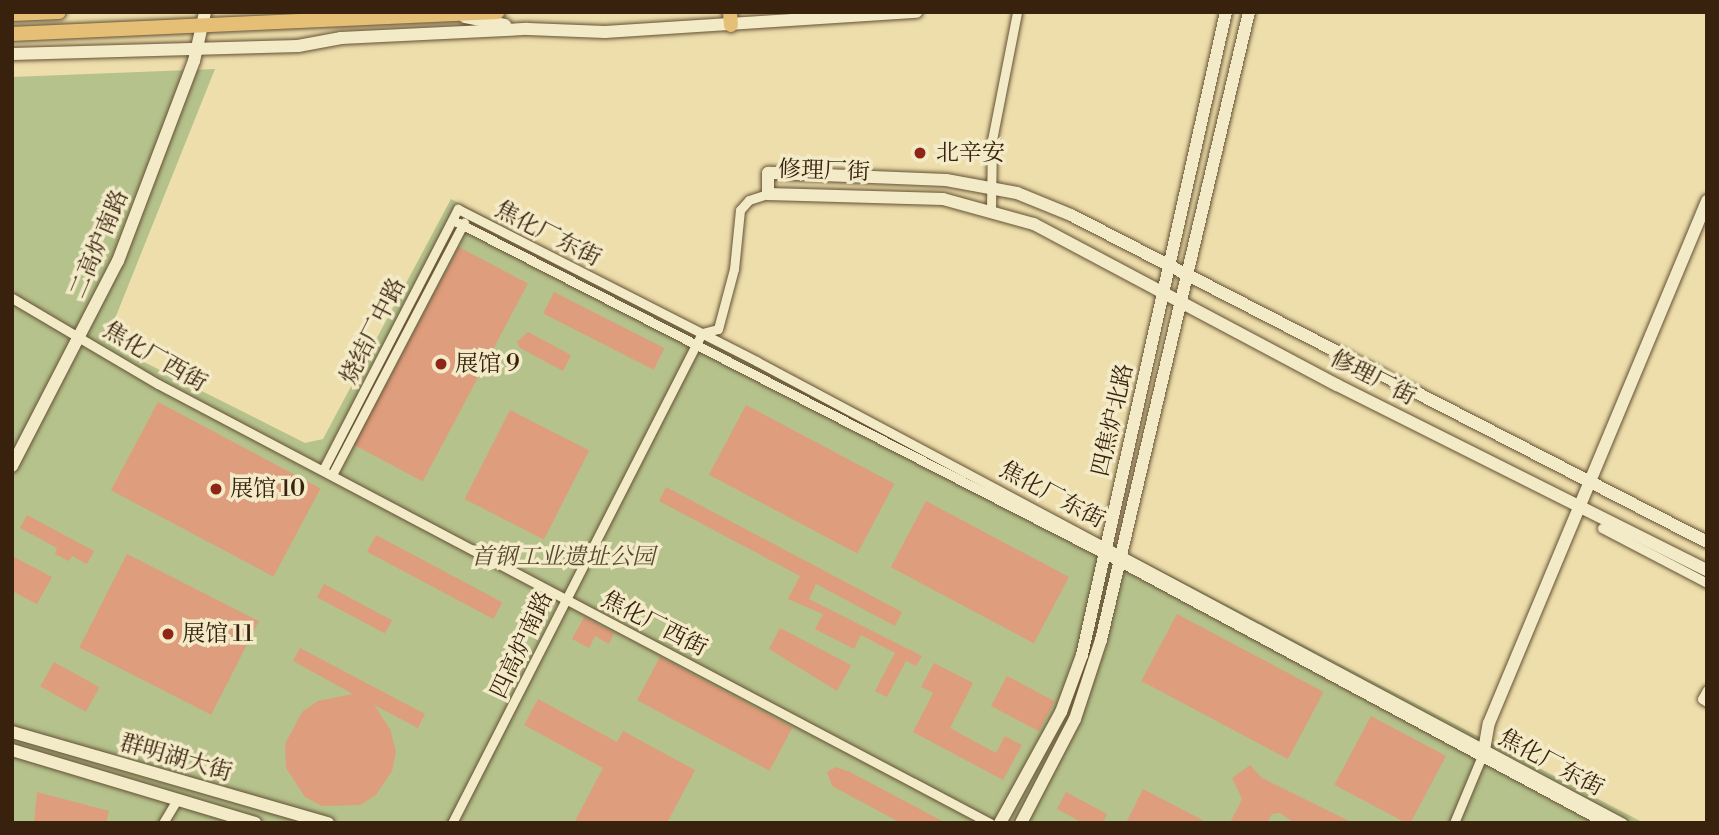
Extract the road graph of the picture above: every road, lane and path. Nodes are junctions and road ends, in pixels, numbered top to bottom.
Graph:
1 (59, 12) edge
2 (205, 12) edge
3 (498, 12) edge
4 (916, 12) edge
5 (1017, 12) edge
6 (1226, 12) edge
7 (1248, 12) edge
8 (12, 14) edge
9 (450, 14) junction
10 (731, 18) edge
11 (202, 29) junction
12 (528, 29) junction
13 (12, 34) edge
14 (198, 45) junction
15 (12, 54) edge
16 (992, 186) junction
17 (768, 194) junction
18 (1707, 201) edge
19 (458, 209) joint
20 (991, 210) junction
21 (468, 215) junction
22 (453, 220) junction
23 (462, 225) junction
24 (1168, 266) junction
25 (1184, 275) junction
26 (1163, 290) junction
27 (12, 298) edge
28 (1179, 299) junction
29 (702, 333) junction
30 (81, 336) junction
31 (696, 344) junction
32 (12, 466) edge
33 (327, 472) junction
34 (1587, 482) junction
35 (1579, 502) junction
36 (1602, 528) dead end
37 (1707, 542) edge
38 (1105, 549) junction
39 (1119, 557) junction
40 (1707, 570) edge
41 (1707, 583) edge
42 (565, 599) junction
43 (1707, 690) edge
44 (1707, 702) edge
45 (12, 732) edge
46 (12, 750) edge
47 (1483, 753) junction
48 (178, 798) junction
49 (163, 823) edge
50 (255, 823) edge
51 (328, 823) edge
52 (452, 823) edge
53 (990, 823) edge
54 (1000, 823) edge
55 (1021, 823) edge
56 (1454, 823) edge
57 (1605, 823) edge
58 (1623, 823) edge

1 - 8 main road
2 - 11 main road, 二高炉南路
3 - 9 main road
4 - 10 main road
5 - 16 street
6 - 24 main road, 四焦炉北路
7 - 25 main road, 四焦炉北路
9 - 11 main road
9 - 12 main road
10 - 12 main road
11 - 13 main road
11 - 14 main road, 二高炉南路
12 - 14 main road
14 - 15 main road
14 - 30 main road, 二高炉南路
16 - 17 main road, 修理厂街
16 - 20 street
16 - 24 main road, 修理厂街
17 - 20 main road, 修理厂街
17 - 29 street, 四高炉南路
18 - 34 main road
19 - 21 street, 焦化厂东街
19 - 22 street, 烧结厂中路
20 - 26 main road, 修理厂街
21 - 23 street, 烧结厂中路
21 - 29 street, 焦化厂东街
22 - 23 street, 焦化厂东街
22 - 33 street, 烧结厂中路
23 - 31 street, 焦化厂东街
23 - 33 street, 烧结厂中路
24 - 25 main road, 修理厂街
24 - 26 main road, 四焦炉北路
25 - 28 main road, 四焦炉北路
25 - 34 main road, 修理厂街
26 - 28 main road, 修理厂街
26 - 38 main road, 四焦炉北路
27 - 30 street, 焦化厂西街
28 - 35 main road, 修理厂街
28 - 39 main road, 四焦炉北路
29 - 31 street, 四高炉南路
29 - 38 street, 焦化厂东街
30 - 32 main road, 二高炉南路
30 - 33 street, 焦化厂西街
31 - 38 street, 焦化厂东街
31 - 42 street, 四高炉南路
33 - 42 street, 焦化厂西街
34 - 35 main road
34 - 37 main road, 修理厂街
35 - 40 main road, 修理厂街
35 - 47 main road
36 - 41 street
38 - 39 street, 焦化厂东街
38 - 54 main road, 四焦炉北路
39 - 47 street, 焦化厂东街
39 - 55 main road, 四焦炉北路
42 - 52 street, 四高炉南路
42 - 53 street, 焦化厂西街
43 - 44 street
45 - 51 main road, 群明湖大街
46 - 48 main road, 群明湖大街
47 - 56 street
47 - 57 street, 焦化厂东街
47 - 58 street, 焦化厂东街
48 - 49 street
48 - 50 main road, 群明湖大街

